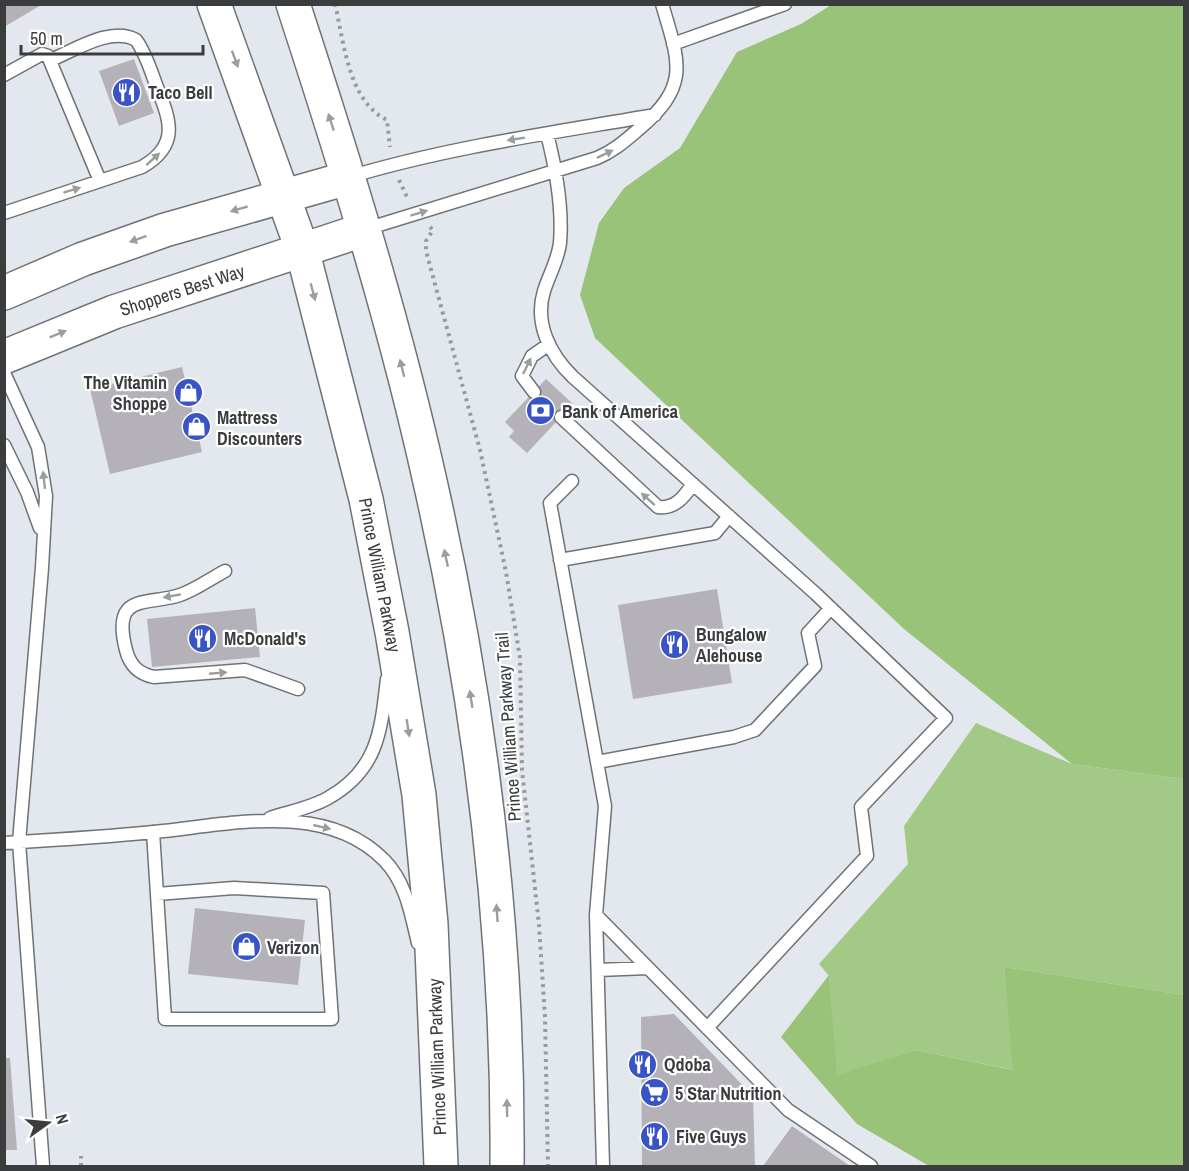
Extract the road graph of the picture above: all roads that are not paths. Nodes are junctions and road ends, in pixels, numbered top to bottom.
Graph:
1 (214, 4) edge
2 (293, 4) edge
3 (662, 4) edge
4 (785, 4) edge
5 (673, 44) junction
6 (51, 60) junction
7 (4, 75) edge
8 (656, 115) junction
9 (547, 134) junction
10 (557, 170) junction
11 (348, 178) junction
12 (100, 181) junction
13 (284, 195) junction
14 (4, 213) edge
15 (363, 230) junction
16 (302, 249) junction
17 (4, 293) edge
18 (548, 345) junction
19 (4, 357) edge
20 (4, 373) edge
21 (534, 392) dead end
22 (561, 417) dead end
23 (4, 445) edge
24 (572, 482) dead end
25 (693, 484) junction
26 (729, 516) junction
27 (43, 538) junction
28 (560, 560) junction
29 (225, 571) dead end
30 (831, 608) junction
31 (392, 632) junction
32 (298, 689) dead end
33 (597, 762) junction
34 (264, 821) junction
35 (153, 832) junction
36 (19, 842) junction
37 (4, 843) edge
38 (157, 894) junction
39 (596, 915) junction
40 (648, 968) junction
41 (598, 970) junction
42 (435, 1018) junction
43 (707, 1028) junction
44 (43, 1167) edge
45 (441, 1167) edge
46 (507, 1167) edge
47 (603, 1167) edge
48 (871, 1167) edge

1 -> 13 main road, Prince William Parkway
11 -> 2 main road
3 - 5 lane
4 - 5 lane
5 - 8 lane
6 - 7 lane
6 - 12 lane
12 -> 6 lane
8 - 9 lane
10 -> 8 lane
9 - 10 lane
9 -> 11 lane
15 -> 10 lane
10 - 18 lane
11 - 13 main road
11 - 15 main road
14 -> 12 lane
13 - 16 main road, Prince William Parkway
13 -> 17 main road
15 - 16 main road, Shoppers Best Way
46 -> 15 main road
19 -> 16 main road, Shoppers Best Way
16 -> 31 main road, Prince William Parkway
21 -> 18 lane
18 - 25 lane
27 -> 20 lane
25 -> 22 lane
23 - 27 lane
24 - 28 lane
25 - 26 lane
26 - 28 lane
26 - 30 lane
27 - 36 lane
28 - 33 lane
29 -> 32 lane
30 - 33 lane
30 - 43 lane
31 - 34 lane
31 -> 42 main road, Prince William Parkway
33 - 39 lane
34 - 35 lane
34 -> 42 lane
35 - 36 lane
35 - 38 lane
36 - 37 lane
36 - 44 lane
38 - 38 lane
39 - 40 lane
39 - 41 lane
40 - 41 lane
40 - 43 lane
41 - 47 lane
42 - 45 main road, Prince William Parkway
43 - 48 lane

